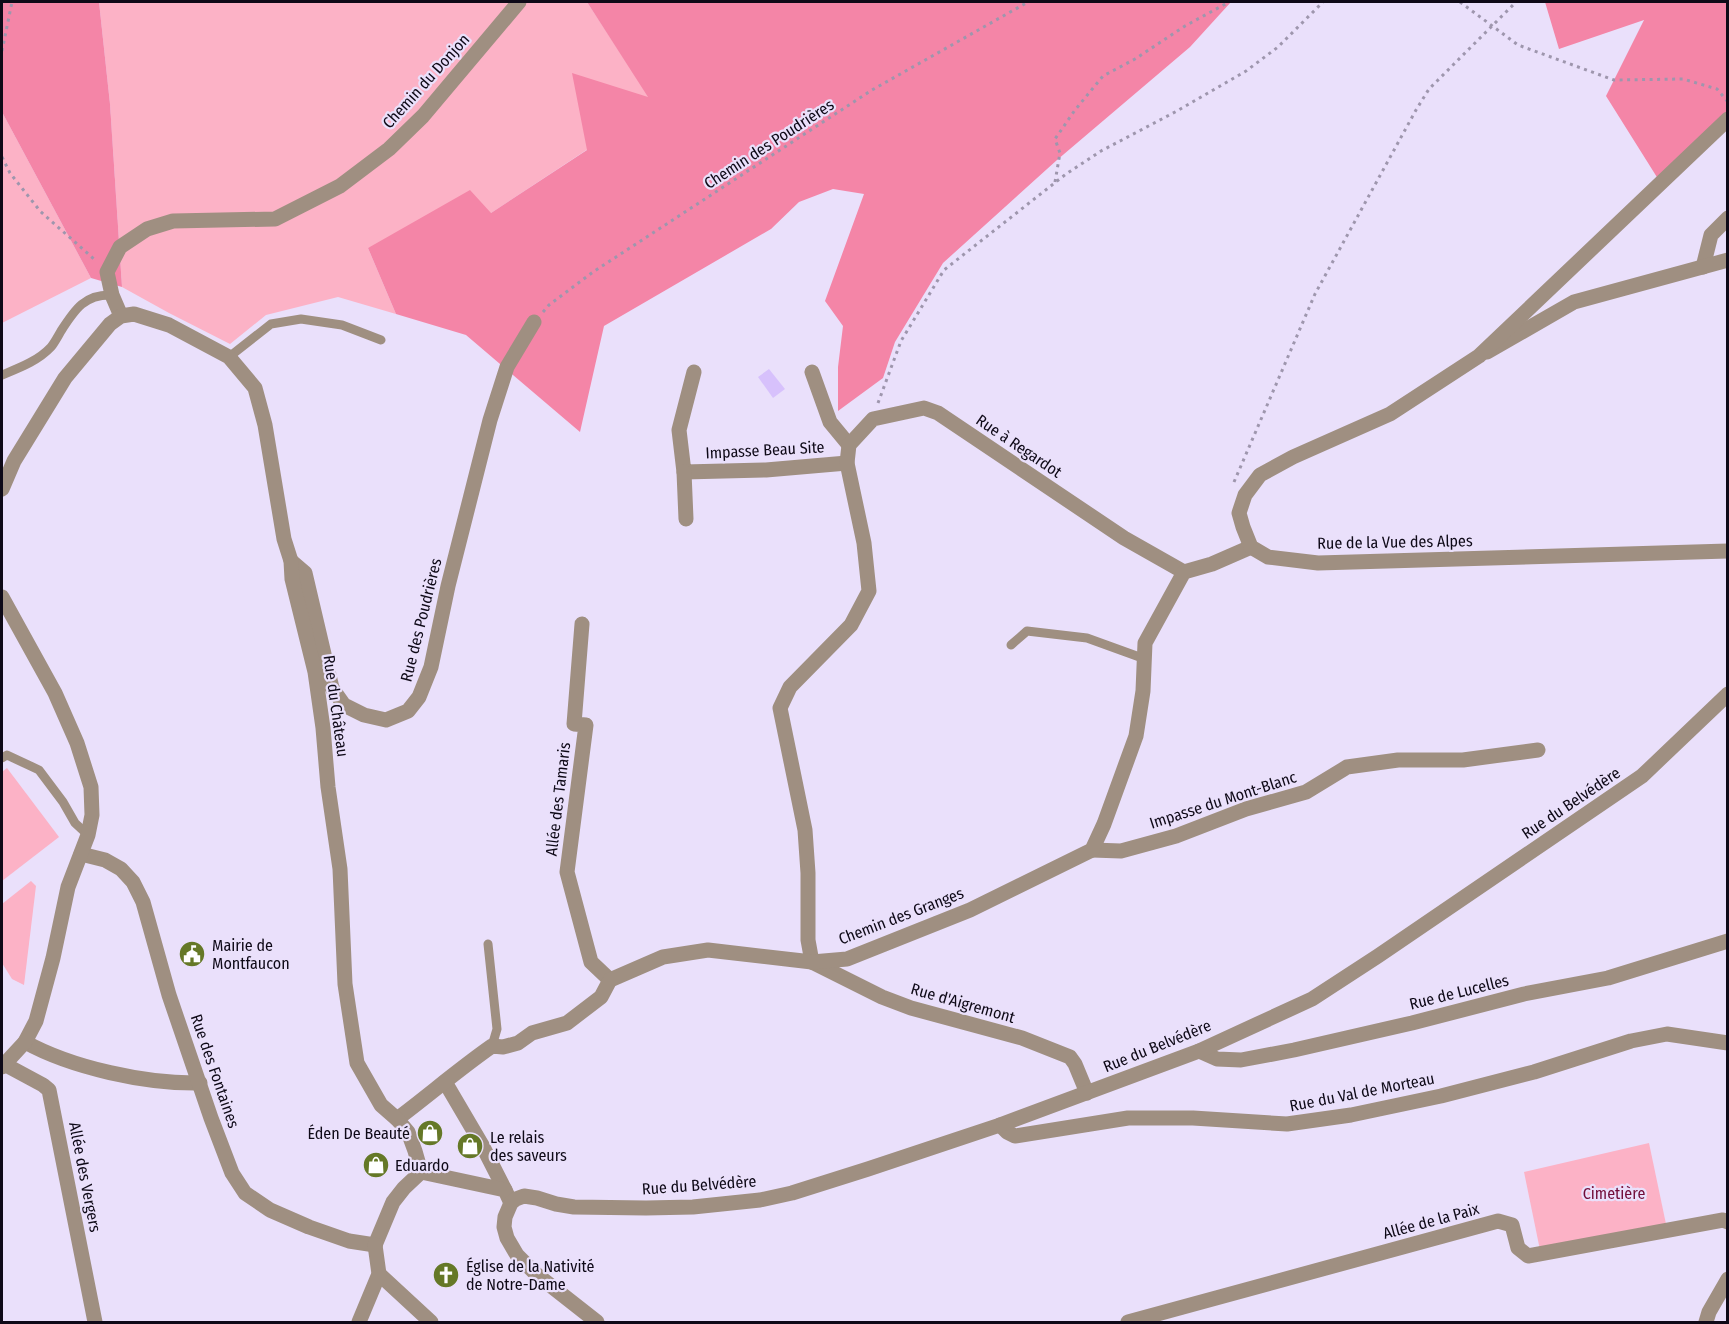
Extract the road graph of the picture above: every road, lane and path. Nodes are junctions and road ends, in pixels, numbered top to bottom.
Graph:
1 (12, 2) edge
2 (519, 2) edge
3 (1028, 2) edge
4 (1229, 2) edge
5 (1323, 2) edge
6 (1460, 2) edge
7 (1516, 2) edge
8 (1491, 26) junction
9 (2, 51) edge
10 (1728, 102) edge
11 (1728, 119) edge
12 (2, 157) edge
13 (1054, 183) junction
14 (1728, 218) edge
15 (1728, 260) edge
16 (1703, 267) junction
17 (107, 272) junction
18 (112, 295) junction
19 (121, 316) junction
20 (534, 322) joint
21 (381, 340) dead end
22 (1479, 356) junction
23 (229, 357) junction
24 (694, 372) dead end
25 (812, 372) dead end
26 (2, 375) edge
27 (873, 419) junction
28 (849, 445) junction
29 (847, 463) junction
30 (684, 472) junction
31 (2, 489) edge
32 (1245, 495) junction
33 (686, 519) dead end
34 (1251, 547) junction
35 (1728, 551) edge
36 (291, 561) junction
37 (1184, 572) junction
38 (2, 597) edge
39 (582, 624) dead end
40 (1011, 645) dead end
41 (1145, 659) junction
42 (1728, 694) edge
43 (1538, 750) dead end
44 (2, 758) edge
45 (88, 835) junction
46 (1092, 850) junction
47 (81, 854) junction
48 (1728, 941) edge
49 (488, 944) dead end
50 (812, 962) junction
51 (610, 980) junction
52 (25, 1042) junction
53 (1728, 1043) edge
54 (492, 1046) junction
55 (1199, 1051) junction
56 (3, 1066) edge
57 (445, 1082) junction
58 (200, 1083) junction
59 (1087, 1093) junction
60 (397, 1119) junction
61 (1000, 1125) junction
62 (421, 1172) junction
63 (508, 1197) junction
64 (1728, 1222) edge
65 (375, 1245) junction
66 (379, 1274) junction
67 (1728, 1280) edge
68 (95, 1323) edge
69 (359, 1323) edge
70 (431, 1323) edge
71 (597, 1323) edge
72 (1128, 1323) edge
73 (1706, 1323) edge

1 - 9 path
2 - 17 street, Chemin du Donjon
3 - 20 path, Chemin des Poudrières
4 - 13 path
5 - 13 path
6 - 8 path
7 - 8 path
8 - 10 path
8 - 32 path
11 - 22 street
12 - 17 path
13 - 27 path
14 - 16 street
15 - 16 street
16 - 22 street
17 - 18 street
18 - 19 street
18 - 26 lane
19 - 23 street, Rue du Château
19 - 31 street
20 - 36 street, Rue des Poudrières
21 - 23 lane
22 - 32 street
23 - 36 street, Rue du Château
24 - 30 street, Impasse Beau Site
25 - 28 street
27 - 28 street
27 - 37 street, Rue à Regardot
28 - 29 street
29 - 30 street, Impasse Beau Site
29 - 50 street
30 - 33 street, Impasse Beau Site
32 - 34 street
34 - 35 street, Rue de la Vue des Alpes
34 - 37 street
36 - 60 street, Rue du Château
37 - 41 street
38 - 45 street
39 - 51 street, Allée des Tamaris
40 - 41 lane
41 - 46 street
42 - 55 street, Rue du Belvédère
43 - 46 street, Impasse du Mont-Blanc
44 - 45 lane
45 - 47 street
46 - 50 street, Chemin des Granges
47 - 52 street
47 - 58 street, Rue des Fontaines
48 - 55 street, Rue de Lucelles
49 - 54 lane
50 - 51 street, Chemin des Granges
50 - 59 street, Rue d'Aigremont
51 - 54 street, Chemin des Granges
52 - 56 street
52 - 58 street
53 - 61 street, Rue du Val de Morteau
54 - 57 street, Chemin des Granges
55 - 59 street, Rue du Belvédère
56 - 68 street, Allée des Vergers
57 - 60 street, Chemin des Granges
57 - 63 street
58 - 65 street, Rue des Fontaines
59 - 61 street, Rue du Belvédère
60 - 62 street, Rue du Château
61 - 63 street, Rue du Belvédère
62 - 63 street, Rue du Belvédère
62 - 65 street
63 - 71 street
64 - 72 street, Allée de la Paix
65 - 66 street
66 - 69 street
66 - 70 street
67 - 73 street

